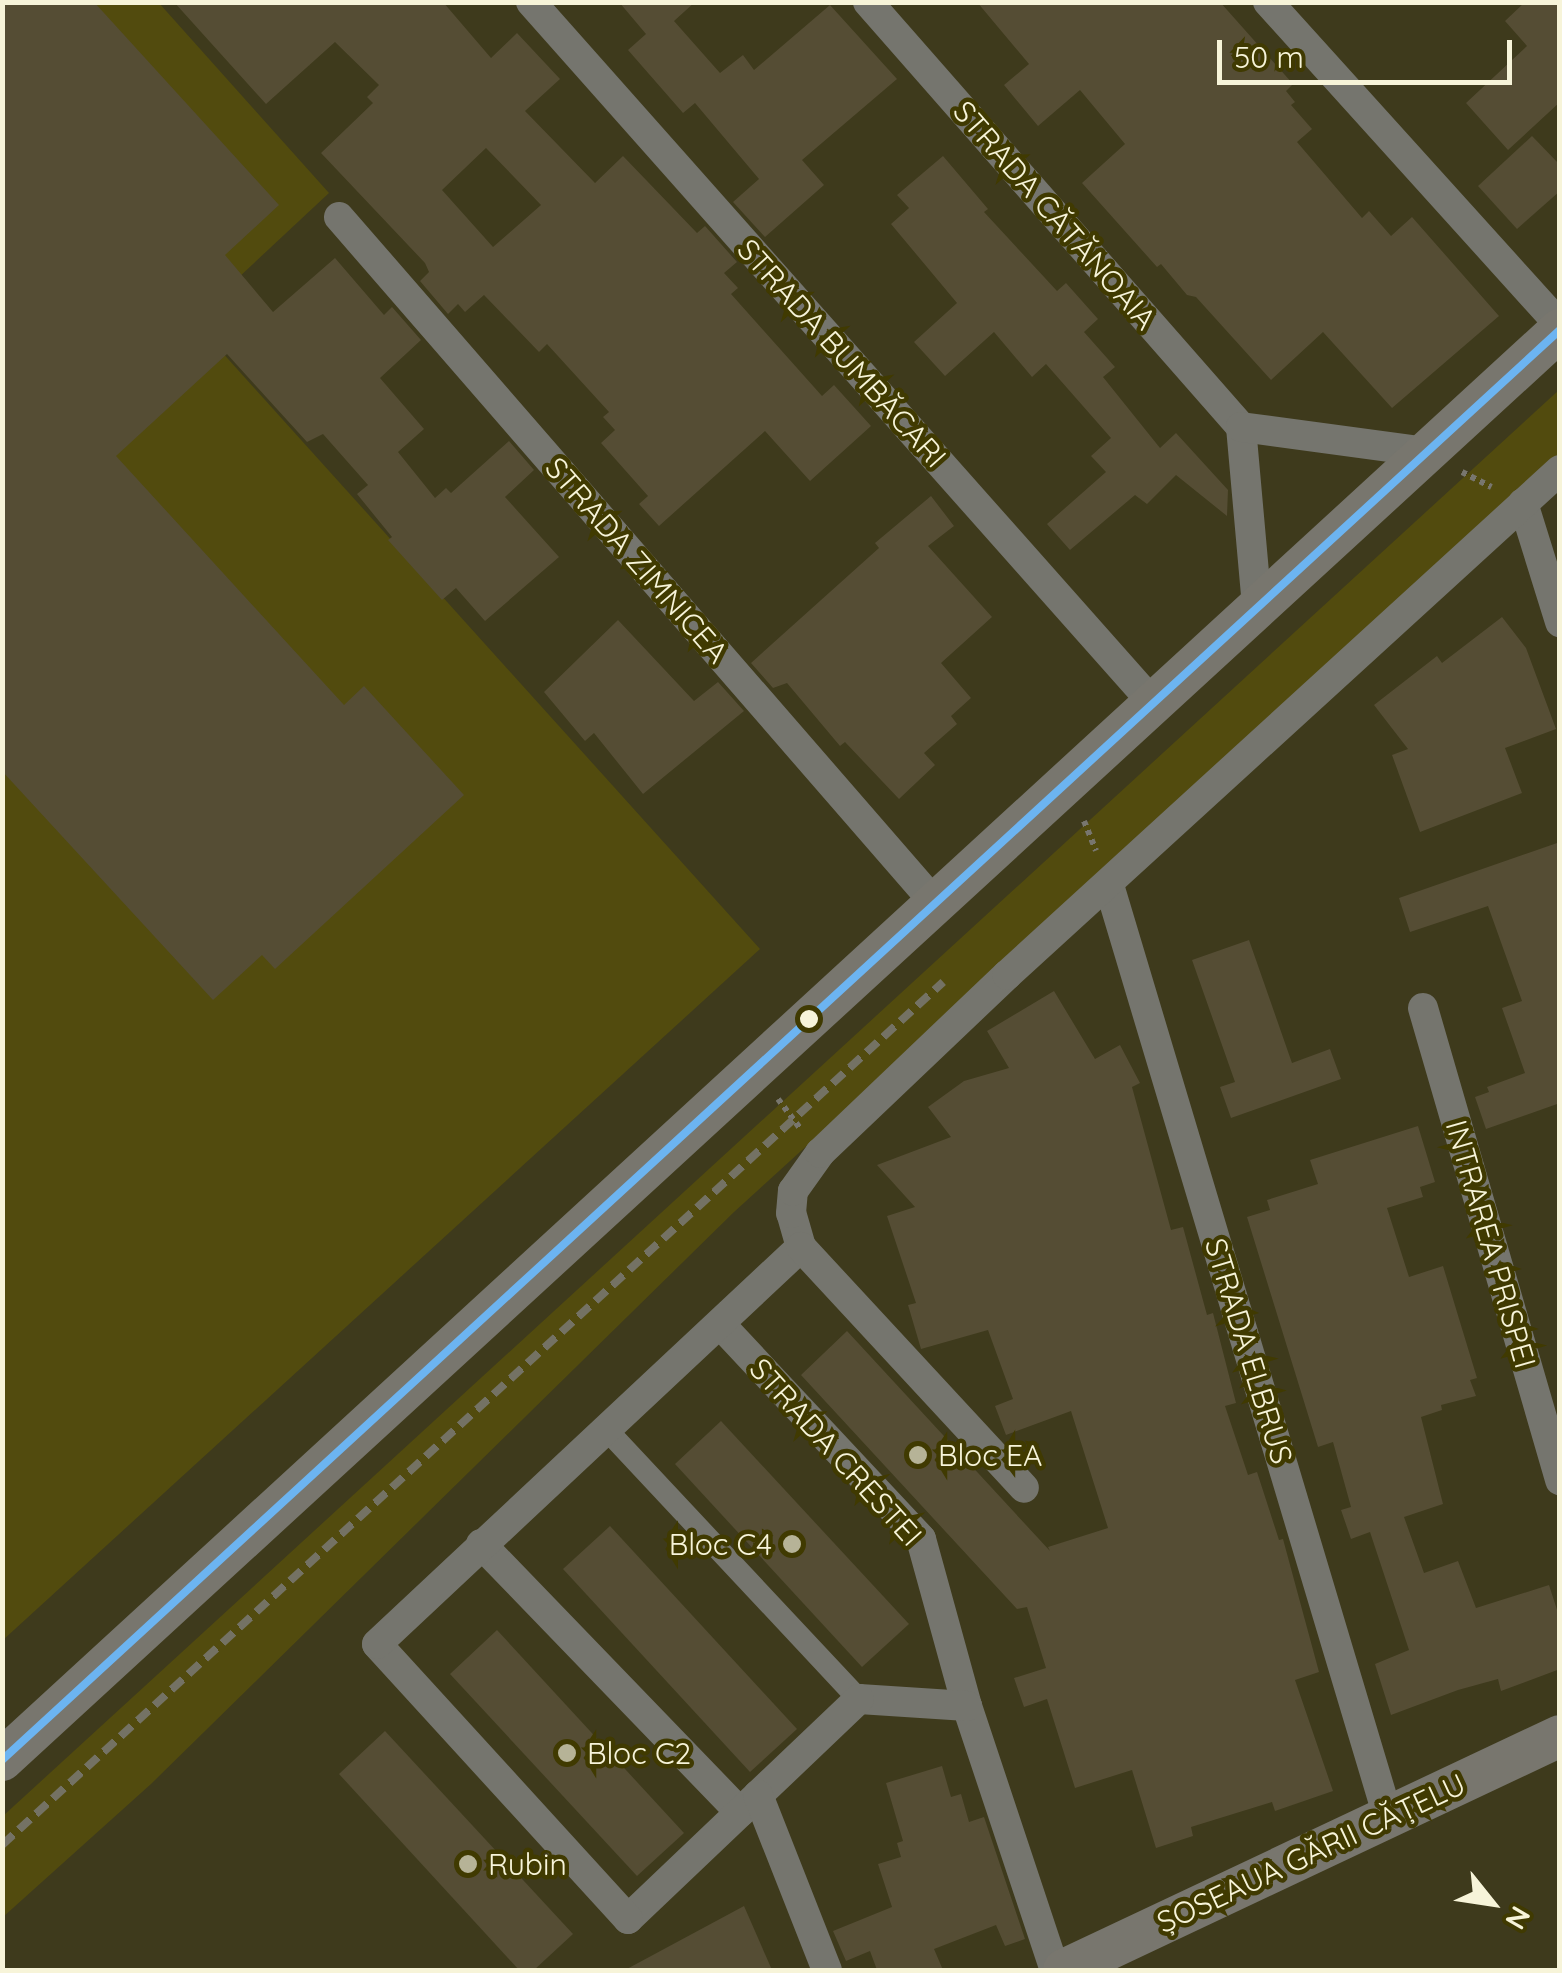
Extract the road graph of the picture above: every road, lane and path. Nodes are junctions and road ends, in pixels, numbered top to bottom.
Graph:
1 (532, 2) edge
2 (868, 2) edge
3 (1268, 2) edge
4 (340, 217) dead end
5 (1560, 328) edge
6 (1241, 427) junction
7 (1425, 452) junction
8 (1560, 470) edge
9 (1523, 503) junction
10 (1258, 606) junction
11 (1560, 622) edge
12 (1153, 703) junction
13 (1068, 781) junction
14 (1109, 885) junction
15 (936, 903) junction
16 (1423, 1008) dead end
17 (755, 1068) junction
18 (820, 1154) junction
19 (802, 1247) junction
20 (720, 1324) junction
21 (605, 1428) junction
22 (1560, 1481) edge
23 (1024, 1488) dead end
24 (481, 1544) junction
25 (858, 1698) junction
26 (966, 1706) junction
27 (1560, 1736) edge
28 (2, 1760) edge
29 (749, 1804) junction
30 (1388, 1816) junction
31 (827, 1970) edge
32 (1055, 1970) edge
33 (1064, 1970) edge

1 - 12 street, STRADA BUMBĂCARI
2 - 6 street, STRADA CĂTĂNOAIA
3 - 5 street
4 - 15 street, STRADA ZIMNICEA
5 - 7 main road
6 - 7 street
6 - 10 street
7 - 9 path
7 - 10 main road
8 - 9 street
9 - 11 street
9 - 14 street
10 - 12 main road
12 - 13 main road
13 - 14 path
13 - 15 main road
14 - 18 street
14 - 30 street, STRADA ELBRUS
15 - 17 main road
16 - 22 street, INTRAREA PRISPEI
17 - 18 path
17 - 28 main road
18 - 19 street
19 - 20 street
19 - 23 street
20 - 21 street
20 - 26 street, STRADA CRESTEI
21 - 24 street
21 - 25 street
24 - 29 street
24 - 29 street
25 - 26 street
25 - 29 street
26 - 32 street, STRADA CRESTEI
27 - 30 main road, ȘOSEAUA GĂRII CĂȚELU
29 - 31 street
30 - 33 main road, ȘOSEAUA GĂRII CĂȚELU

